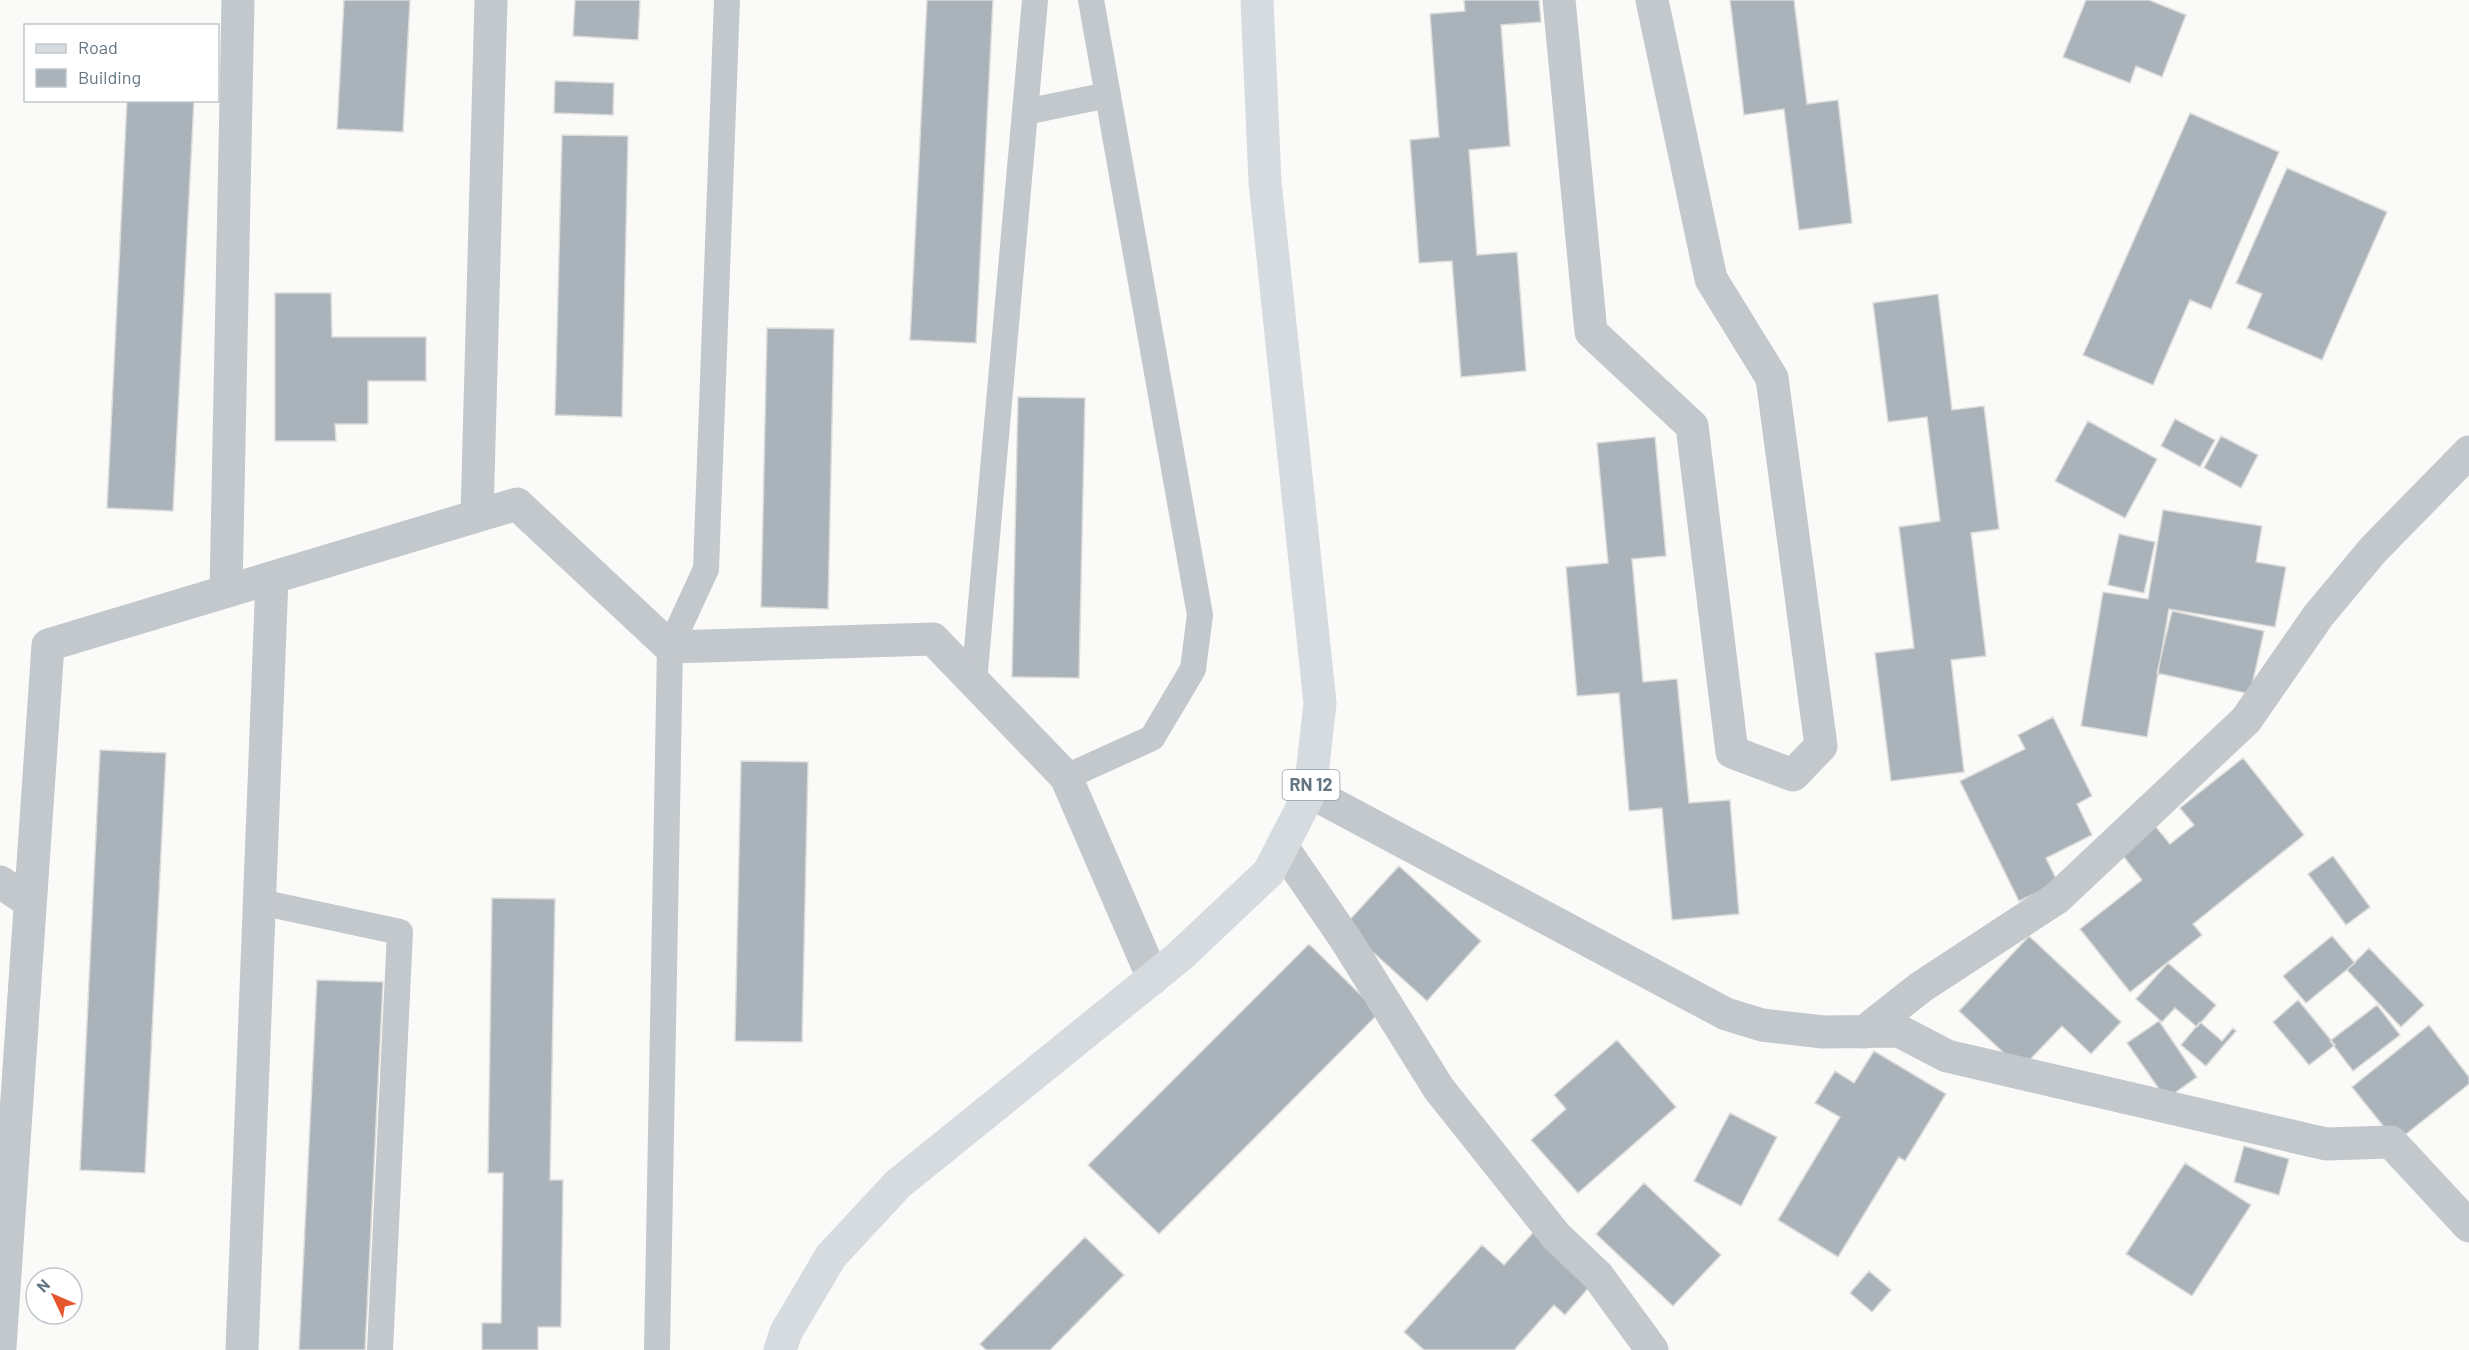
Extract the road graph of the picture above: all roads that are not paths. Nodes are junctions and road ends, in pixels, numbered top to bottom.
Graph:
1 (238, 0) edge
2 (490, 0) edge
3 (727, 0) edge
4 (1035, 0) edge
5 (1091, 0) edge
6 (1257, 0) edge
7 (1559, 0) edge
8 (1652, 0) edge
9 (1108, 95) junction
10 (1025, 112) junction
11 (2469, 452) edge
12 (477, 516) junction
13 (272, 578) junction
14 (226, 591) junction
15 (670, 647) junction
16 (974, 682) junction
17 (1066, 777) junction
18 (1310, 792) junction
19 (1283, 848) junction
20 (0, 882) edge
21 (30, 902) junction
22 (260, 902) junction
23 (1153, 978) junction
24 (1864, 1032) junction
25 (2469, 1226) edge
26 (0, 1347) edge
27 (243, 1350) edge
28 (380, 1350) edge
29 (657, 1350) edge
30 (780, 1350) edge
31 (1652, 1350) edge

1 - 14 street
2 - 12 street
3 - 15 lane
4 - 10 lane
5 - 9 lane
6 - 18 main road, RN 12
7 - 8 street
9 - 10 lane
9 - 17 lane
10 - 16 lane
11 - 24 street
12 - 13 street
12 - 15 street
13 - 14 street
13 - 22 street
14 - 21 street
15 - 16 street
15 - 29 lane
16 - 17 street
17 - 23 street
18 - 19 main road, RN 12
18 - 24 street
19 - 23 main road, RN 12
19 - 31 street
20 - 21 street
21 - 26 street
22 - 27 street
22 - 28 lane
23 - 30 main road, RN 12
24 - 25 street

